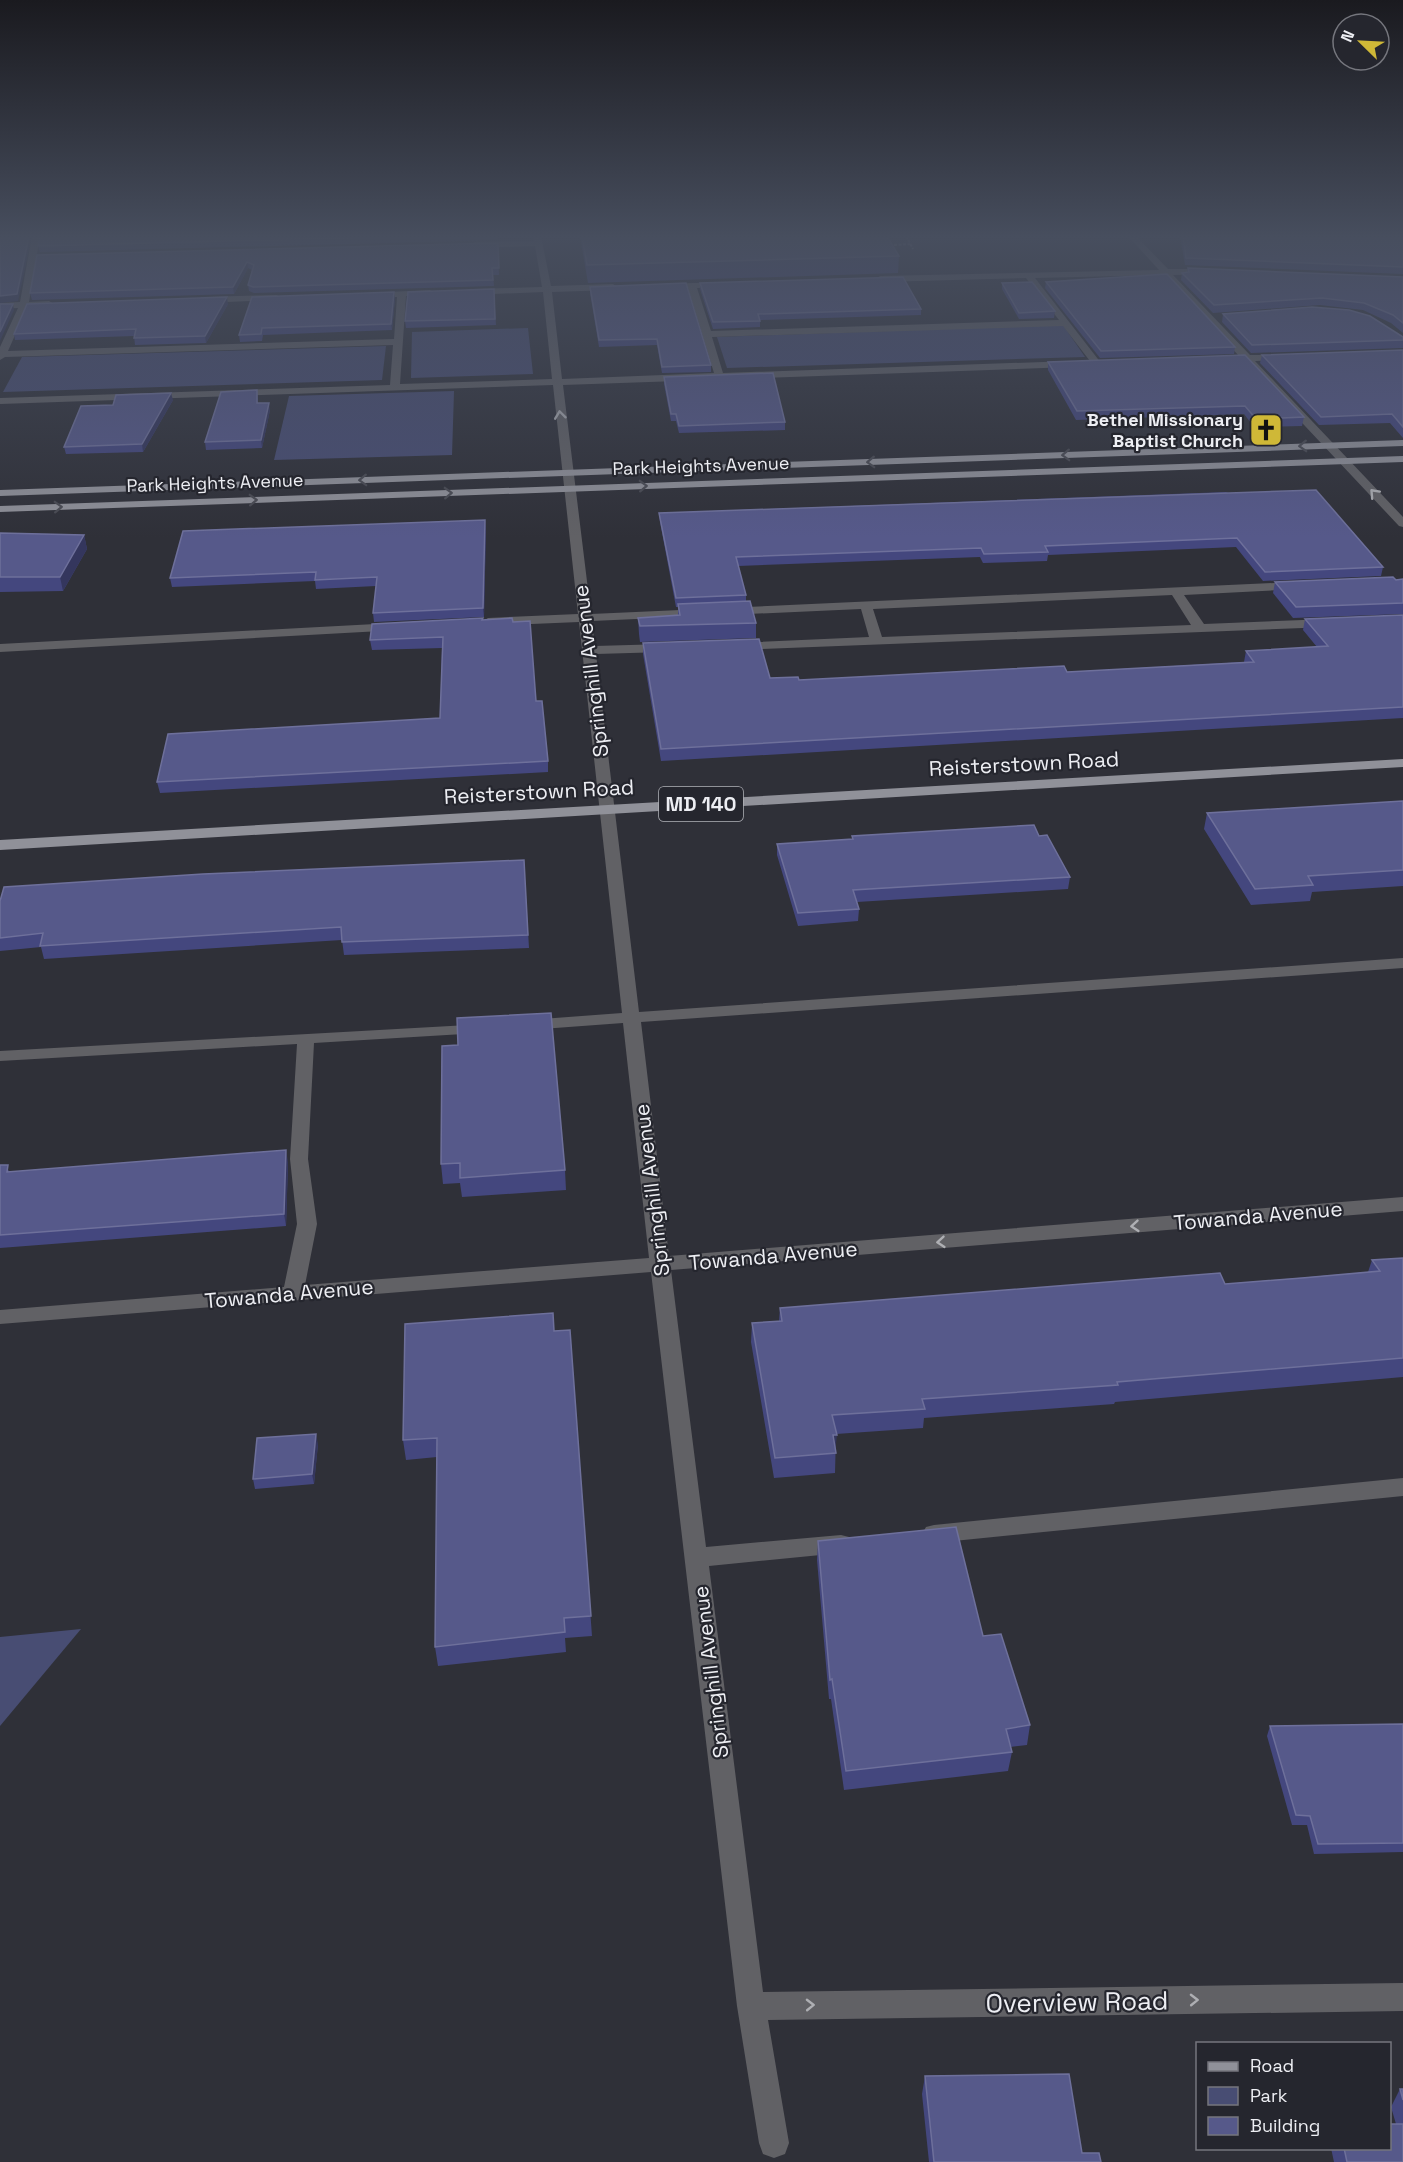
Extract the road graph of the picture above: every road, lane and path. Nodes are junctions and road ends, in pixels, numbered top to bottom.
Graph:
1 (10, 337) edge
2 (398, 337) edge
3 (552, 337) edge
4 (708, 337) edge
5 (1076, 337) edge
6 (1231, 337) edge
7 (398, 342) junction
8 (1, 356) edge
9 (1299, 357) edge
10 (1249, 358) junction
11 (1215, 360) edge
12 (1096, 363) junction
13 (1108, 363) edge
14 (718, 375) junction
15 (556, 380) junction
16 (395, 386) junction
17 (0, 401) edge
18 (1403, 443) edge
19 (1330, 445) junction
20 (1403, 459) edge
21 (1345, 461) junction
22 (569, 481) junction
23 (0, 493) edge
24 (0, 509) edge
25 (1403, 525) edge
26 (1312, 585) edge
27 (1175, 591) junction
28 (866, 606) junction
29 (585, 617) junction
30 (1343, 622) edge
31 (476, 623) edge
32 (405, 627) edge
33 (1200, 628) junction
34 (877, 641) junction
35 (728, 646) edge
36 (0, 648) edge
37 (682, 648) edge
38 (589, 650) junction
39 (1403, 763) edge
40 (607, 809) junction
41 (0, 845) edge
42 (1403, 963) edge
43 (632, 1019) junction
44 (515, 1026) edge
45 (492, 1028) edge
46 (306, 1038) junction
47 (0, 1056) edge
48 (1403, 1204) edge
49 (660, 1265) junction
50 (293, 1294) junction
51 (0, 1317) edge
52 (1403, 1487) edge
53 (918, 1536) edge
54 (859, 1542) edge
55 (697, 1558) junction
56 (1403, 1997) edge
57 (751, 2006) junction
58 (774, 2143) dead end

1 - 8 street
2 - 7 street
3 - 15 street, Springhill Avenue
4 - 14 street
5 - 12 street
6 - 10 street
7 - 8 street
7 - 16 street
9 - 10 street
10 - 11 street
10 - 19 street
12 - 13 street
12 - 14 street
14 - 15 street
15 - 16 street
22 -> 15 street, Springhill Avenue
16 - 17 street
18 - 19 main road, Park Heights Avenue
19 - 21 street
19 -> 22 main road, Park Heights Avenue
20 - 21 main road, Park Heights Avenue
22 -> 21 main road, Park Heights Avenue
25 -> 21 street
22 -> 23 main road, Park Heights Avenue
24 -> 22 main road, Park Heights Avenue
22 - 29 street, Springhill Avenue
26 - 27 street
27 - 28 street
27 - 33 street
28 - 29 street
28 - 34 street
29 - 31 street
29 - 38 street, Springhill Avenue
30 - 33 street
32 - 36 street
33 - 34 street
34 - 35 street
37 - 38 street
38 - 40 street, Springhill Avenue
39 - 40 main road, Reisterstown Road / MD 140
40 - 41 main road, Reisterstown Road / MD 140
40 - 43 street, Springhill Avenue
42 - 43 street
43 - 44 street
43 - 49 street, Springhill Avenue
45 - 46 street
46 - 47 street
46 - 50 street
48 -> 49 street, Towanda Avenue
49 - 50 street, Towanda Avenue
49 - 55 street, Springhill Avenue
50 - 51 street, Towanda Avenue
52 - 53 street
54 - 55 street
55 - 57 street, Springhill Avenue
57 -> 56 street, Overview Road
57 - 58 street, Springhill Avenue

